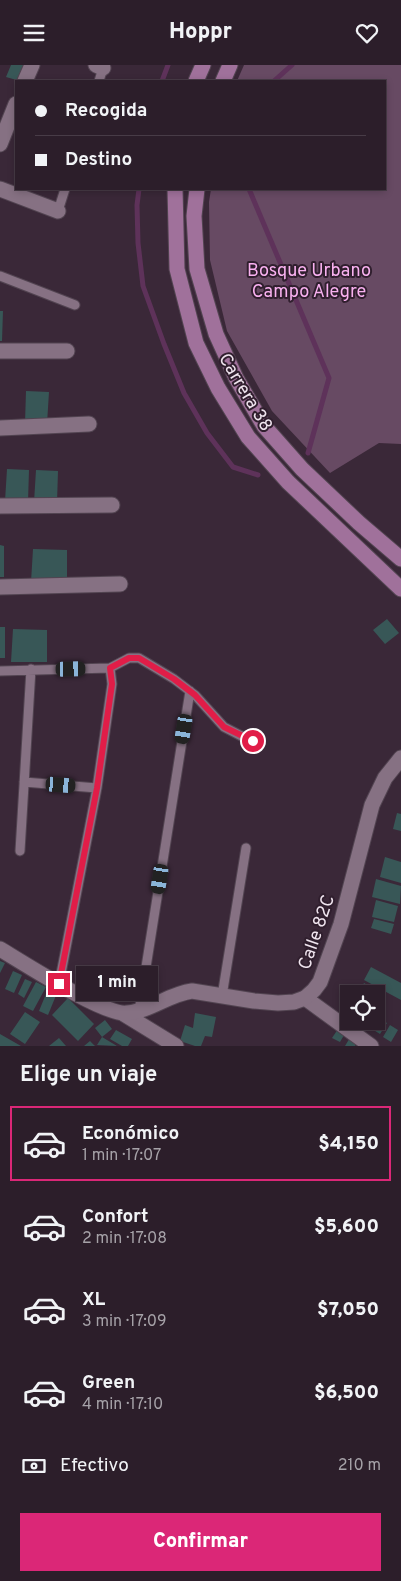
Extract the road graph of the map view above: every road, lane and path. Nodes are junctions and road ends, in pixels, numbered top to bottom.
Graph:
1 (32, 65) edge
2 (203, 65) edge
3 (230, 65) edge
4 (25, 80) edge
5 (196, 80) edge
6 (223, 80) edge
7 (15, 106) edge
8 (0, 144) edge
9 (0, 189) edge
10 (65, 190) edge
11 (175, 190) edge
12 (197, 190) edge
13 (58, 211) joint
14 (0, 276) edge
15 (75, 305) dead end
16 (0, 351) edge
17 (67, 351) dead end
18 (89, 424) dead end
19 (0, 428) edge
20 (112, 505) dead end
21 (0, 506) edge
22 (401, 559) edge
23 (120, 585) dead end
24 (0, 587) edge
25 (401, 589) edge
26 (110, 668) junction
27 (31, 669) junction
28 (0, 671) edge
29 (190, 691) junction
30 (253, 741) dead end
31 (401, 758) edge
32 (24, 782) junction
33 (97, 788) junction
34 (246, 848) dead end
35 (20, 851) dead end
36 (0, 949) edge
37 (59, 984) junction
38 (222, 995) junction
39 (305, 998) junction
40 (132, 1012) junction
41 (152, 1041) edge
42 (176, 1046) edge
43 (371, 1046) edge

1 - 4 street
2 - 5 main road
3 - 6 main road
7 - 8 street
9 - 13 street
10 - 13 lane
11 - 25 main road, Carrera 38
12 - 22 main road, Carrera 38
14 - 15 lane
16 - 17 street
18 - 19 street
20 - 21 street
23 - 24 street
26 - 27 lane
26 - 29 lane
26 - 33 lane
27 - 28 lane
27 - 32 lane
29 - 30 lane
29 - 40 lane
31 - 39 street, Calle 82C
32 - 33 lane
32 - 35 lane
33 - 37 lane
34 - 38 lane
36 - 37 street
37 - 40 street
38 - 39 street
38 - 40 street
39 - 43 street
40 - 41 street
41 - 42 street

